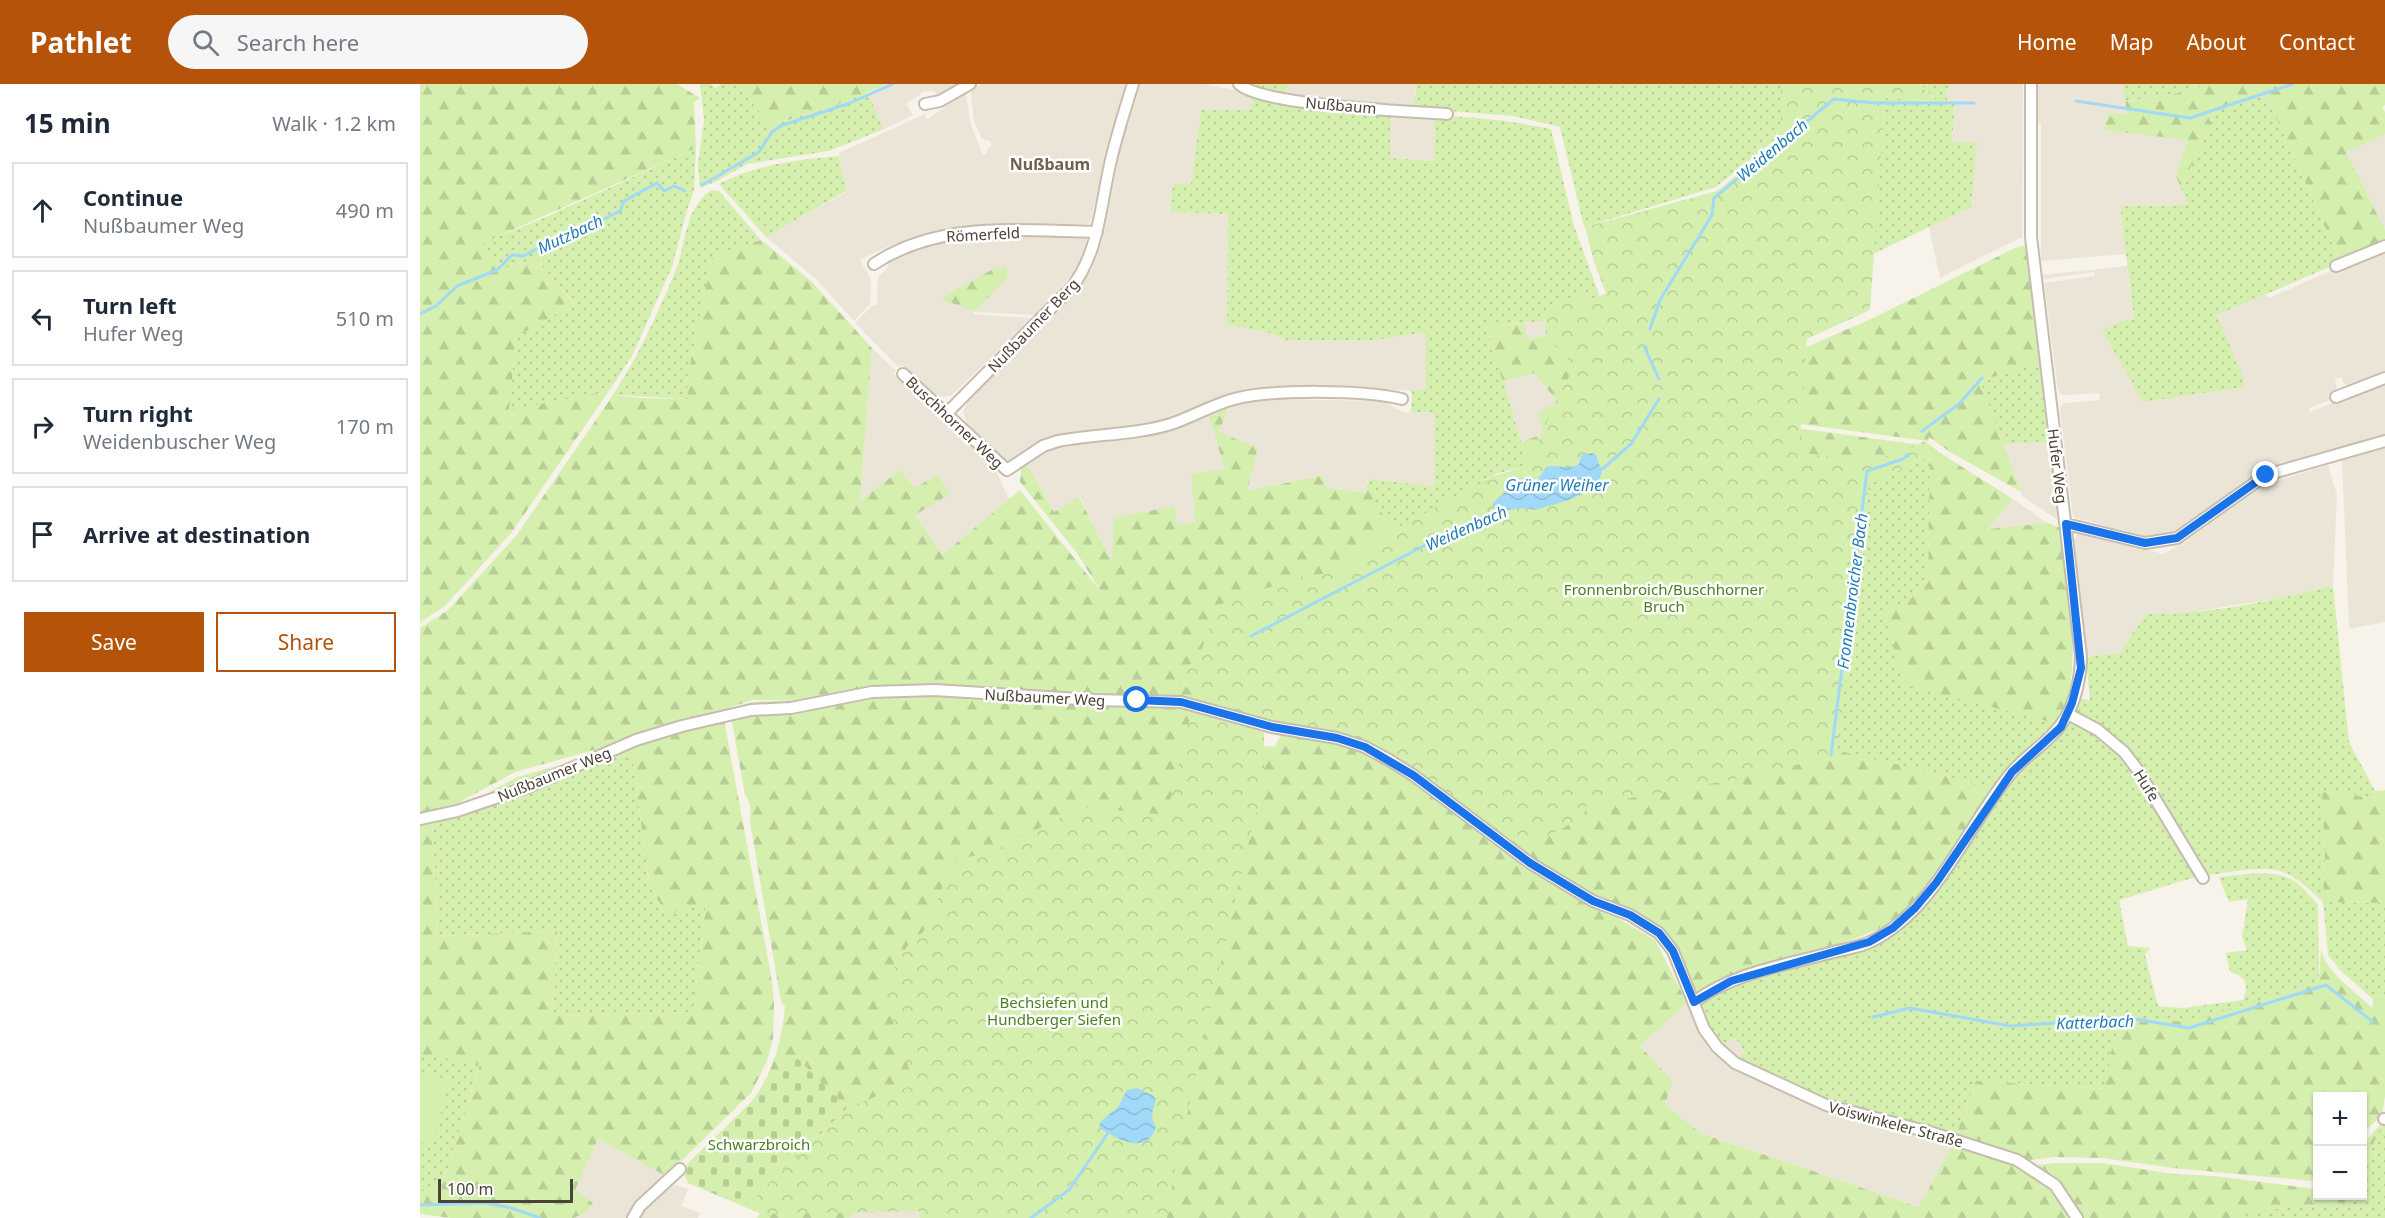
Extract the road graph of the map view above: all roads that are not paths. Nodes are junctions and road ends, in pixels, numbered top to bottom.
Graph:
1 (970, 84) edge
2 (1132, 84) edge
3 (1239, 84) edge
4 (2031, 84) edge
5 (925, 104) dead end
6 (1447, 114) dead end
7 (1097, 231) junction
8 (2385, 246) edge
9 (874, 264) dead end
10 (2336, 266) dead end
11 (903, 374) dead end
12 (2385, 378) edge
13 (2336, 397) dead end
14 (1402, 399) dead end
15 (947, 413) junction
16 (2385, 441) edge
17 (2066, 524) junction
18 (2068, 714) junction
19 (420, 819) edge
20 (2203, 878) dead end
21 (1694, 1002) junction
22 (680, 1169) dead end
23 (633, 1218) edge
24 (2077, 1218) edge

1 - 5 street
2 - 7 street, Nußbaumer Berg
3 - 6 street, Nußbaum
4 - 17 street, Hufer Weg
7 - 9 street, Römerfeld
7 - 15 street, Nußbaumer Berg
8 - 10 street
11 - 15 street, Buschhorner Weg
12 - 13 street
14 - 15 street, Buschhorner Weg
16 - 17 street
17 - 18 street, Hufer Weg
18 - 20 street, Hufe
18 - 21 street, Hufer Weg
19 - 21 street, Nußbaumer Weg
21 - 24 street, Voiswinkeler Straße
22 - 23 street

